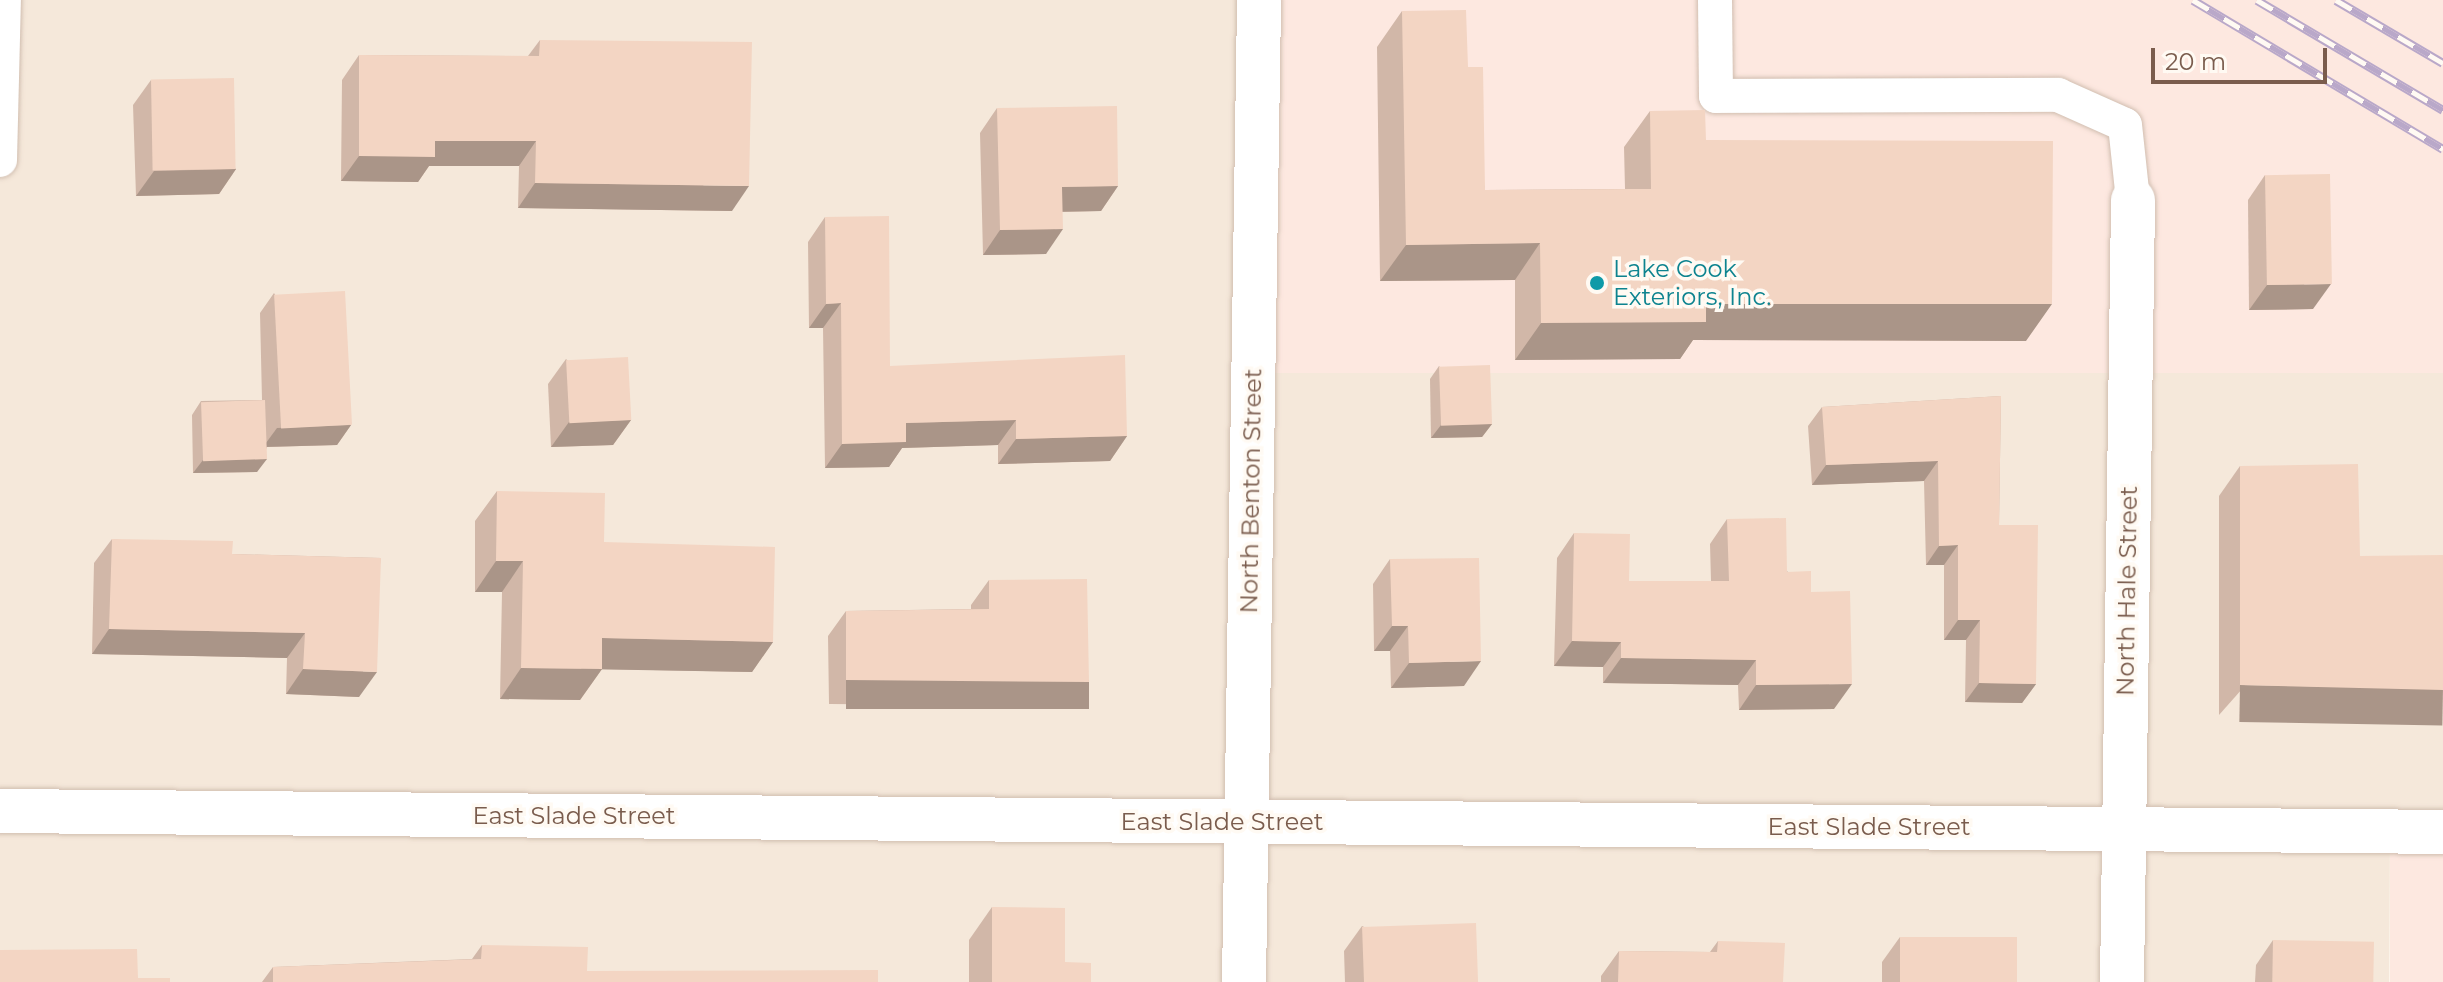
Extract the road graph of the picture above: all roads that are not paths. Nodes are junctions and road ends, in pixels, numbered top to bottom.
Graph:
1 (4, 0) edge
2 (1259, 0) edge
3 (1715, 0) edge
4 (0, 160) edge
5 (2133, 200) joint
6 (0, 811) edge
7 (1242, 822) junction
8 (2123, 830) junction
9 (2443, 832) edge
10 (1244, 982) edge
11 (2122, 982) edge

1 - 4 lane
2 - 7 street, North Benton Street
3 - 5 lane
5 - 8 street, North Hale Street
6 - 7 street, East Slade Street
7 - 8 street, East Slade Street
7 - 10 street, North Benton Street
8 - 9 street, East Slade Street
8 - 11 street, North Hale Street

